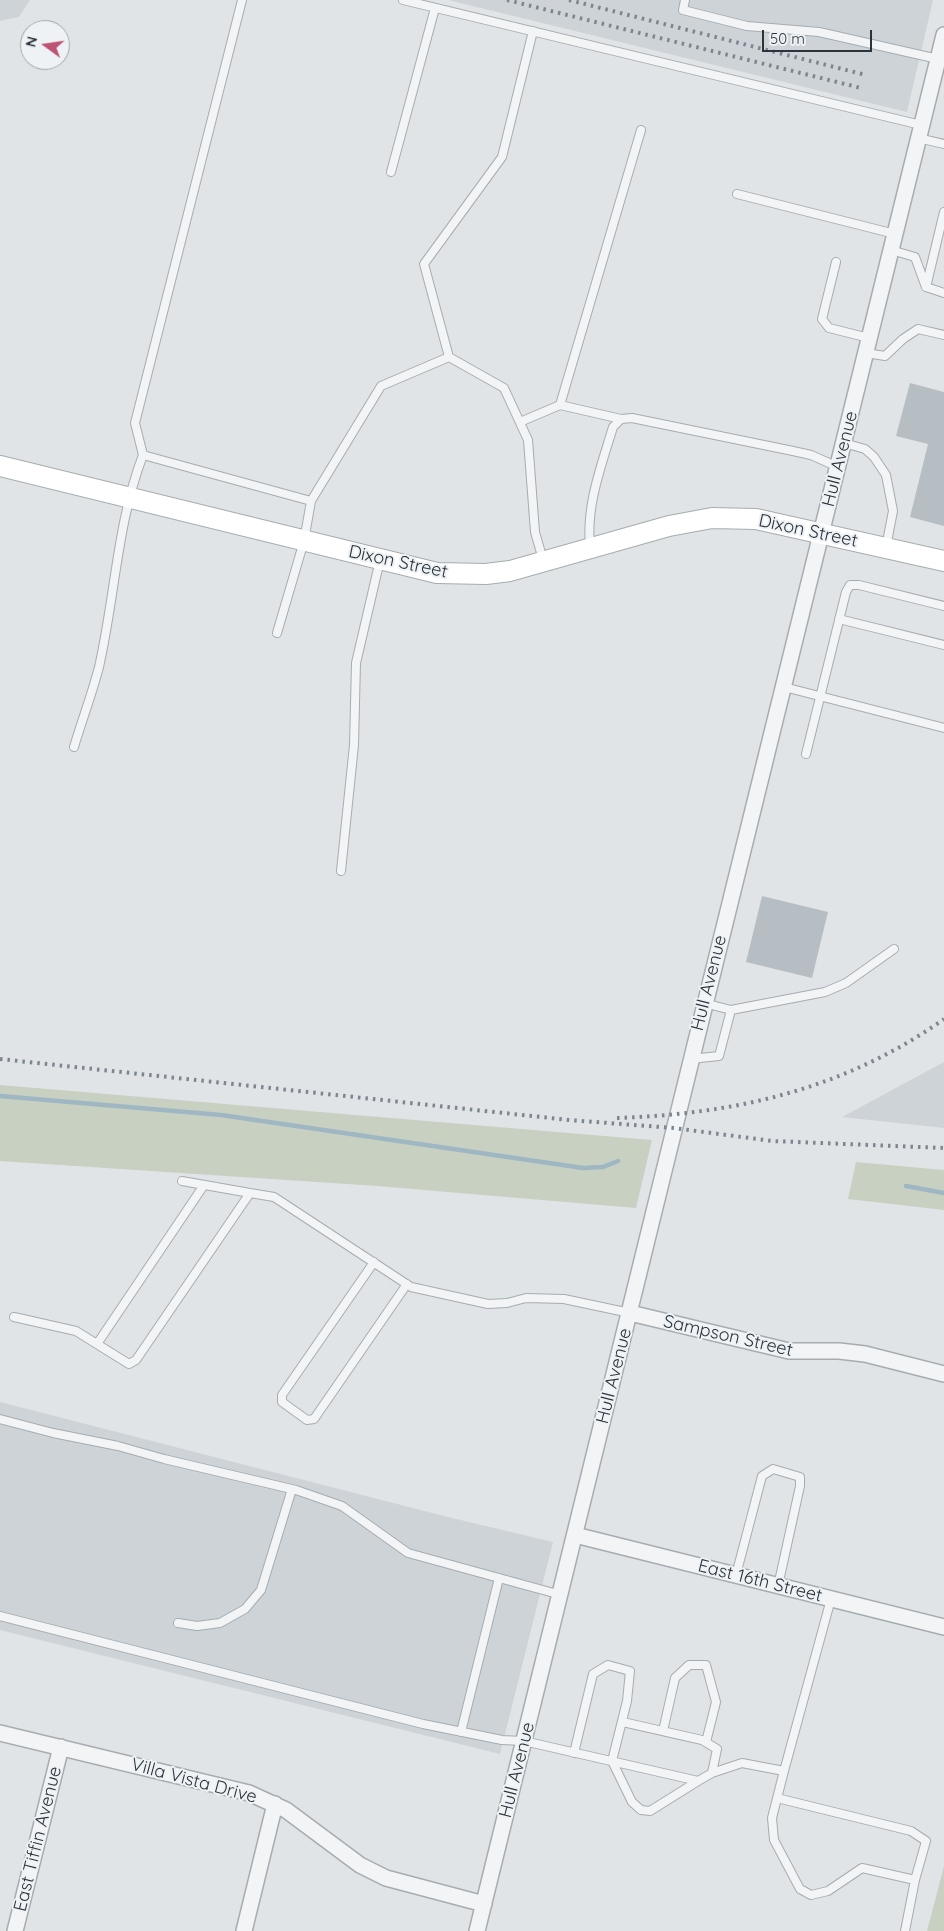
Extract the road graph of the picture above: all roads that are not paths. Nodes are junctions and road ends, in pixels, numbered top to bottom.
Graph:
1 (242, 0) edge
2 (402, 0) edge
3 (685, 0) edge
4 (435, 8) junction
5 (533, 32) junction
6 (942, 49) edge
7 (641, 130) dead end
8 (920, 132) junction
9 (944, 144) edge
10 (391, 172) dead end
11 (736, 194) dead end
12 (944, 212) edge
13 (895, 234) junction
14 (891, 250) junction
15 (836, 262) dead end
16 (926, 287) junction
17 (944, 293) edge
18 (944, 335) edge
19 (868, 346) junction
20 (449, 357) junction
21 (560, 405) junction
22 (620, 419) junction
23 (520, 422) junction
24 (844, 443) junction
25 (143, 455) junction
26 (0, 466) edge
27 (838, 467) junction
28 (130, 498) junction
29 (311, 501) junction
30 (822, 533) junction
31 (304, 541) junction
32 (886, 547) junction
33 (591, 548) junction
34 (380, 560) junction
35 (944, 561) edge
36 (543, 562) junction
37 (944, 606) edge
38 (839, 619) junction
39 (277, 633) dead end
40 (944, 645) edge
41 (784, 687) junction
42 (820, 696) junction
43 (944, 728) edge
44 (74, 747) dead end
45 (806, 754) dead end
46 (341, 871) dead end
47 (894, 949) dead end
48 (704, 1003) junction
49 (731, 1010) junction
50 (690, 1059) junction
51 (182, 1181) dead end
52 (204, 1185) junction
53 (250, 1193) junction
54 (374, 1262) junction
55 (406, 1284) junction
56 (630, 1314) junction
57 (14, 1317) dead end
58 (97, 1344) junction
59 (944, 1374) edge
60 (0, 1419) edge
61 (292, 1490) junction
62 (575, 1535) junction
63 (736, 1575) junction
64 (499, 1578) junction
65 (778, 1586) junction
66 (561, 1595) junction
67 (830, 1599) junction
68 (0, 1616) edge
69 (178, 1623) dead end
70 (944, 1627) edge
71 (623, 1722) junction
72 (663, 1731) junction
73 (461, 1732) junction
74 (0, 1733) edge
75 (524, 1741) junction
76 (706, 1742) junction
77 (61, 1747) junction
78 (574, 1753) junction
79 (612, 1761) junction
80 (784, 1771) junction
81 (712, 1773) junction
82 (698, 1781) junction
83 (777, 1798) junction
84 (275, 1804) junction
85 (915, 1880) junction
86 (484, 1904) junction
87 (15, 1931) edge
88 (244, 1931) edge
89 (478, 1931) edge
90 (905, 1931) edge

1 - 25 lane
2 - 4 lane
3 - 6 lane
4 - 5 lane
4 - 10 lane
5 - 8 lane
5 - 20 lane
6 - 8 street, Hull Avenue
7 - 21 lane
8 - 9 lane
8 - 13 street, Hull Avenue
11 - 13 lane
12 - 16 lane
13 - 14 street, Hull Avenue
14 - 16 lane
14 - 19 street, Hull Avenue
15 - 19 lane
16 - 17 lane
18 - 19 lane
19 - 24 street, Hull Avenue
20 - 23 lane
20 - 29 lane
21 - 22 lane
21 - 23 lane
22 - 27 lane
22 - 33 lane
23 - 36 lane
24 - 27 street, Hull Avenue
24 - 32 lane
25 - 28 lane
25 - 29 lane
26 - 28 street, Dixon Street
27 - 30 street, Hull Avenue
28 - 31 street, Dixon Street
28 - 44 lane
29 - 31 lane
30 - 32 street, Dixon Street
30 - 33 street, Dixon Street
30 - 41 street, Hull Avenue
31 - 34 street, Dixon Street
31 - 39 lane
32 - 35 street, Dixon Street
33 - 36 street, Dixon Street
34 - 36 street, Dixon Street
34 - 46 lane
37 - 38 lane
38 - 40 lane
38 - 42 lane
41 - 42 lane
41 - 48 street, Hull Avenue
42 - 43 lane
42 - 45 lane
47 - 49 lane
48 - 49 lane
48 - 50 street, Hull Avenue
49 - 50 lane
50 - 56 street, Hull Avenue
51 - 52 lane
52 - 53 lane
52 - 58 lane
53 - 54 lane
53 - 58 lane
54 - 55 lane
54 - 55 lane
55 - 56 lane
56 - 59 street, Sampson Street
56 - 62 street, Hull Avenue
57 - 58 lane
60 - 61 lane
61 - 64 lane
61 - 69 lane
62 - 63 street, East 16th Street
62 - 66 street, Hull Avenue
63 - 65 street, East 16th Street
63 - 65 lane
64 - 66 lane
64 - 73 lane
65 - 67 street, East 16th Street
66 - 75 street, Hull Avenue
67 - 70 street, East 16th Street
67 - 80 lane
68 - 73 lane
71 - 72 lane
71 - 78 lane
71 - 79 lane
72 - 76 lane
72 - 76 lane
73 - 75 lane
74 - 77 street, Villa Vista Drive
75 - 78 lane
75 - 86 street, Hull Avenue
76 - 81 lane
77 - 84 street, Villa Vista Drive
77 - 87 street, East Tiffin Avenue
78 - 79 lane
79 - 82 lane
79 - 82 lane
80 - 81 lane
80 - 83 lane
81 - 82 lane
83 - 85 lane
83 - 85 lane
84 - 86 street, Villa Vista Drive
84 - 88 street
85 - 90 lane
86 - 89 street, Hull Avenue

